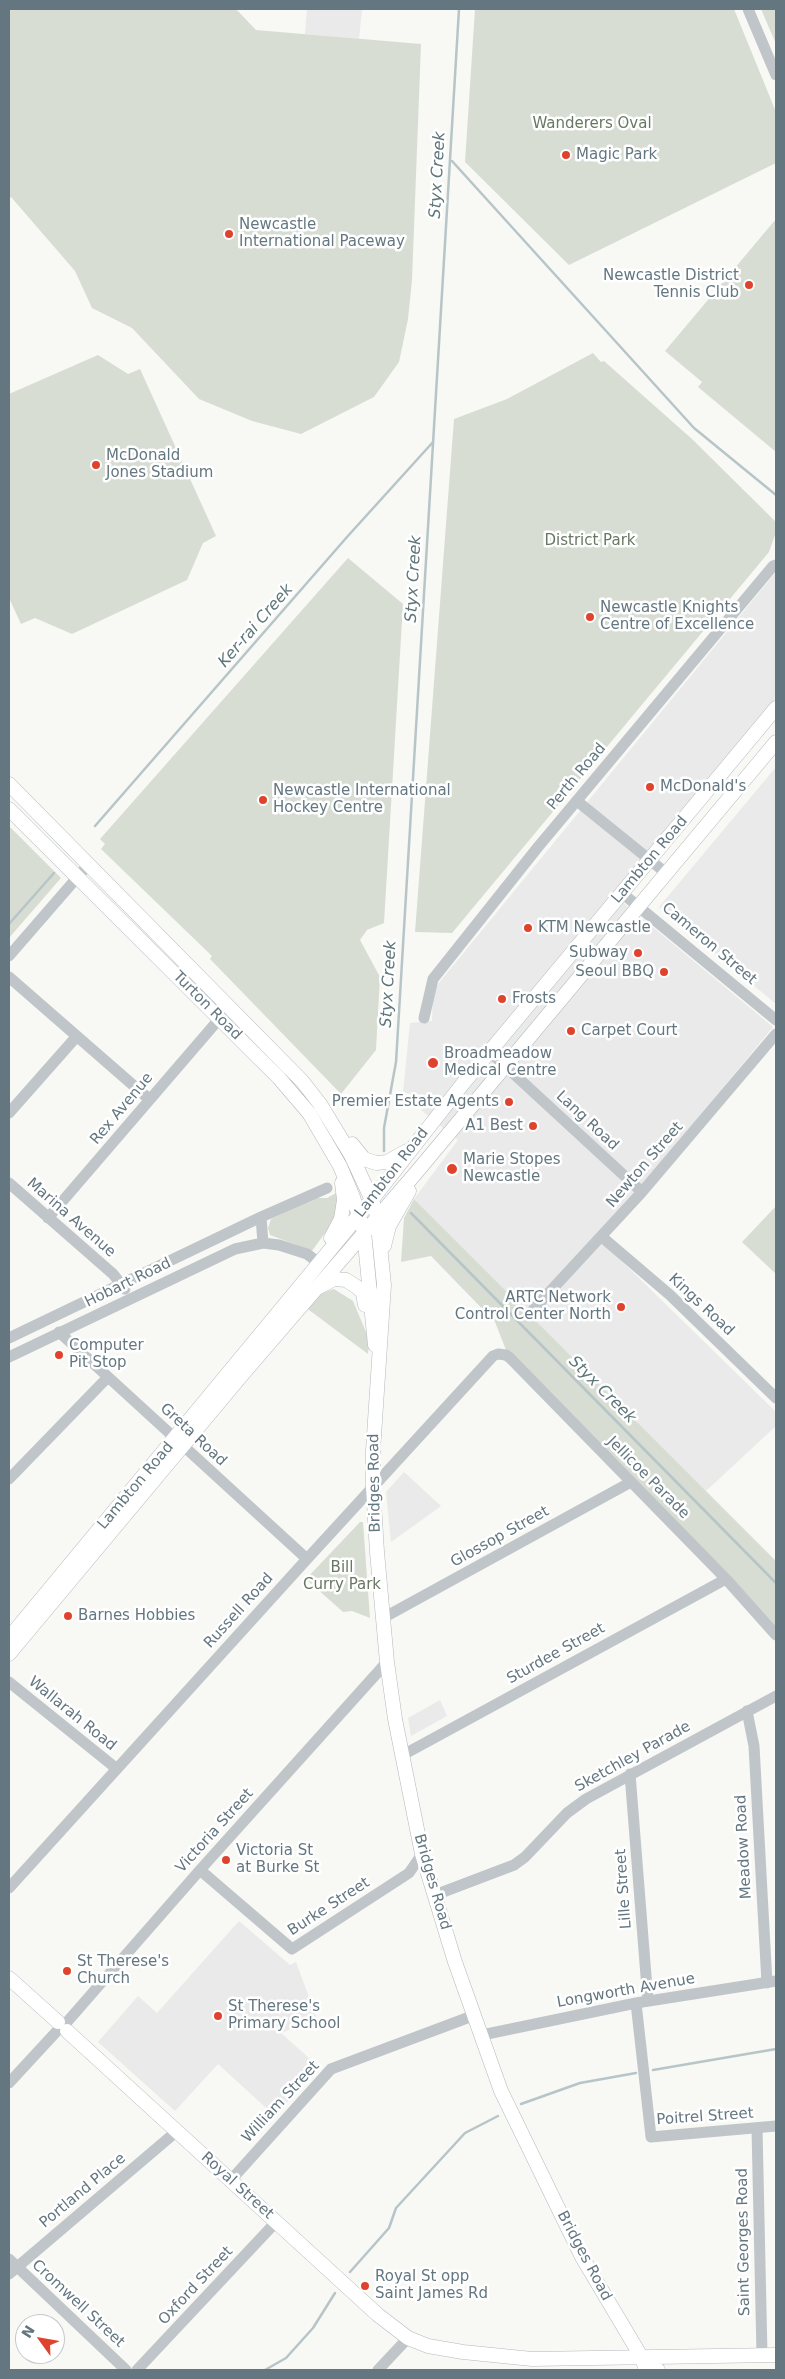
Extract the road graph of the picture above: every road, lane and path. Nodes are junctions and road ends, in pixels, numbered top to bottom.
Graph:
1 (748, 9) edge
2 (776, 75) edge
3 (775, 565) edge
4 (776, 708) edge
5 (776, 742) edge
6 (9, 784) edge
7 (577, 801) junction
8 (9, 809) edge
9 (650, 860) junction
10 (88, 865) junction
11 (666, 874) junction
12 (78, 877) junction
13 (622, 893) junction
14 (639, 906) junction
15 (9, 956) edge
16 (9, 977) edge
17 (220, 1018) junction
18 (424, 1018) dead end
19 (776, 1020) edge
20 (776, 1034) edge
21 (77, 1036) junction
22 (490, 1052) junction
23 (506, 1066) junction
24 (149, 1099) junction
25 (9, 1113) edge
26 (327, 1117) junction
27 (412, 1149) junction
28 (340, 1166) junction
29 (415, 1174) junction
30 (9, 1183) edge
31 (327, 1188) dead end
32 (642, 1192) junction
33 (372, 1200) junction
34 (358, 1216) junction
35 (377, 1216) junction
36 (261, 1217) junction
37 (48, 1218) junction
38 (364, 1232) junction
39 (602, 1237) junction
40 (263, 1243) junction
41 (382, 1253) junction
42 (319, 1263) junction
43 (122, 1284) junction
44 (310, 1294) junction
45 (130, 1299) junction
46 (532, 1311) dead end
47 (370, 1318) junction
48 (59, 1332) junction
49 (9, 1338) edge
50 (10, 1353) edge
51 (493, 1356) joint
52 (378, 1366) junction
53 (108, 1377) junction
54 (776, 1398) edge
55 (178, 1442) junction
56 (9, 1479) edge
57 (631, 1482) junction
58 (373, 1487) junction
59 (307, 1559) junction
60 (726, 1579) junction
61 (383, 1618) junction
62 (776, 1635) edge
63 (9, 1638) edge
64 (9, 1654) edge
65 (387, 1662) junction
66 (9, 1682) edge
67 (776, 1696) edge
68 (747, 1711) junction
69 (401, 1756) junction
70 (117, 1769) junction
71 (630, 1774) junction
72 (422, 1854) junction
73 (200, 1870) junction
74 (408, 1873) junction
75 (428, 1875) junction
76 (9, 1888) edge
77 (435, 1895) junction
78 (9, 1978) edge
79 (772, 1982) edge
80 (648, 2001) junction
81 (636, 2003) junction
82 (475, 2015) junction
83 (62, 2027) junction
84 (482, 2035) junction
85 (9, 2083) edge
86 (776, 2126) edge
87 (757, 2128) junction
88 (177, 2131) junction
89 (231, 2180) junction
90 (276, 2222) junction
91 (11, 2267) edge
92 (408, 2338) junction
93 (762, 2355) junction
94 (776, 2355) edge
95 (644, 2364) edge
96 (126, 2370) edge
97 (137, 2370) edge
98 (378, 2370) edge
99 (658, 2370) edge

1 - 2 street
3 - 7 street, Perth Road
4 - 9 main road, Lambton Road
5 - 11 main road, Lambton Road
6 - 10 main road, Turton Road
7 - 9 street
7 - 18 street, Perth Road
8 - 12 main road, Turton Road
9 - 11 street
9 - 13 main road, Lambton Road
10 - 12 street
10 - 26 main road, Turton Road
11 - 14 main road, Lambton Road
12 - 15 street
12 - 17 main road, Turton Road
13 - 14 street, Cameron Street
13 - 22 main road, Lambton Road
14 - 19 street, Cameron Street
14 - 23 main road, Lambton Road
16 - 21 street
17 - 24 street, Rex Avenue
17 - 28 main road, Turton Road
20 - 32 street, Newton Street
21 - 24 street
21 - 25 street
22 - 23 street, Lang Road
22 - 27 main road, Lambton Road
23 - 29 main road, Lambton Road
23 - 32 street, Lang Road
24 - 37 street, Rex Avenue
26 - 27 main road
26 - 33 main road, Turton Road
27 - 33 main road, Lambton Road
28 - 34 main road, Turton Road
28 - 42 main road
29 - 35 main road, Lambton Road
29 - 41 main road
30 - 37 street, Marina Avenue
31 - 36 street, Hobart Road
32 - 39 street, Newton Street
33 - 34 main road, Lambton Road
33 - 35 main road, Bridges Road
34 - 38 main road, Turton Road
34 - 42 main road, Lambton Road
35 - 38 main road, Lambton Road
35 - 41 main road, Bridges Road
36 - 40 street
36 - 43 street, Hobart Road
37 - 43 street, Marina Avenue
38 - 44 main road, Lambton Road
38 - 47 main road, Bridges Road
39 - 46 street, Newton Street
39 - 54 street, Kings Road
40 - 42 street, Hobart Road
40 - 45 street, Hobart Road
41 - 52 main road, Bridges Road
42 - 55 main road, Lambton Road
43 - 45 street, Marina Avenue
43 - 49 street, Hobart Road
44 - 47 main road
44 - 55 main road, Lambton Road
45 - 48 street, Hobart Road
47 - 52 main road, Bridges Road
48 - 50 street, Hobart Road
48 - 53 street, Greta Road
51 - 57 street, Jellicoe Parade
51 - 58 street, Russell Road
52 - 58 main road, Bridges Road
53 - 55 street, Greta Road
53 - 56 street
55 - 59 street, Greta Road
55 - 63 main road, Lambton Road
55 - 64 main road, Lambton Road
57 - 60 street, Jellicoe Parade
57 - 61 street, Glossop Street
58 - 59 street, Russell Road
58 - 61 main road, Bridges Road
59 - 70 street, Russell Road
60 - 62 street, Jellicoe Parade
60 - 69 street, Sturdee Street
61 - 65 main road, Bridges Road
65 - 69 main road, Bridges Road
65 - 73 street, Victoria Street
66 - 70 street, Wallarah Road
67 - 68 street, Sketchley Parade
68 - 71 street, Sketchley Parade
68 - 79 street, Meadow Road
69 - 72 main road, Bridges Road
70 - 76 street, Russell Road
71 - 77 street, Sketchley Parade
71 - 80 street, Lille Street
72 - 74 street, Burke Street
72 - 75 main road, Bridges Road
73 - 74 street, Burke Street
73 - 83 street, Victoria Street
74 - 75 street
75 - 77 main road, Bridges Road
77 - 82 main road, Bridges Road
78 - 83 main road, Royal Street
79 - 80 street, Longworth Avenue
80 - 81 street, Longworth Avenue
81 - 84 street, Longworth Avenue
81 - 87 street, Poitrel Street
82 - 84 main road, Bridges Road
82 - 89 street, William Street
83 - 85 street, Victoria Street
83 - 88 main road, Royal Street
84 - 95 main road, Bridges Road
86 - 87 street, Poitrel Street
87 - 93 street, Saint Georges Road
88 - 89 main road, Royal Street
88 - 91 street, Portland Place
89 - 90 main road, Royal Street
90 - 92 main road, Royal Street
90 - 97 street, Oxford Street
91 - 96 street, Cromwell Street
92 - 95 main road
92 - 98 street
93 - 94 main road
93 - 95 main road
95 - 99 main road, Bridges Road

